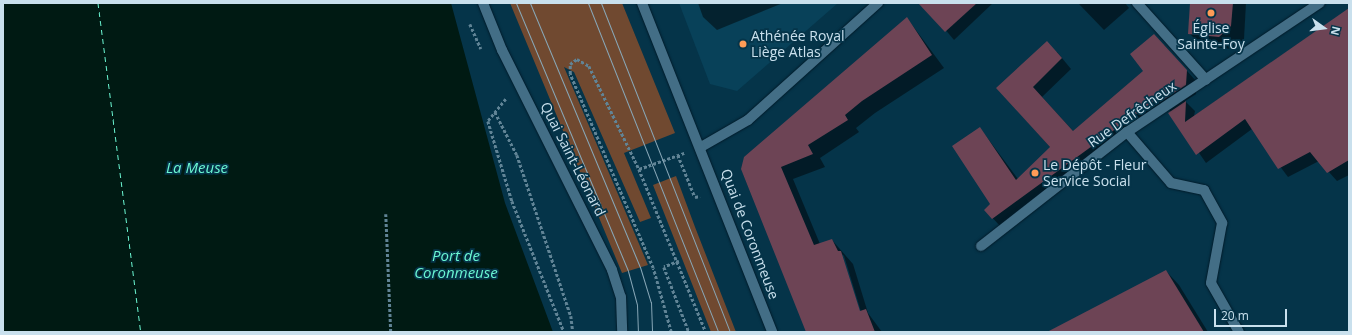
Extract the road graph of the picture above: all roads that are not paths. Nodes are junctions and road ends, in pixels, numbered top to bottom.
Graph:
1 (483, 3) edge
2 (642, 3) edge
3 (878, 3) edge
4 (1137, 3) edge
5 (1320, 3) edge
6 (1206, 80) junction
7 (1127, 132) junction
8 (701, 147) junction
9 (981, 246) dead end
10 (622, 332) edge
11 (772, 332) edge
12 (1239, 332) edge

1 - 10 street, Quai Saint-Léonard
2 - 8 street
3 - 8 street
4 - 6 street
5 - 6 street, Rue Defrêcheux
6 - 7 street, Rue Defrêcheux
7 - 9 street, Rue Defrêcheux
7 - 12 street
8 - 11 street, Quai de Coronmeuse

